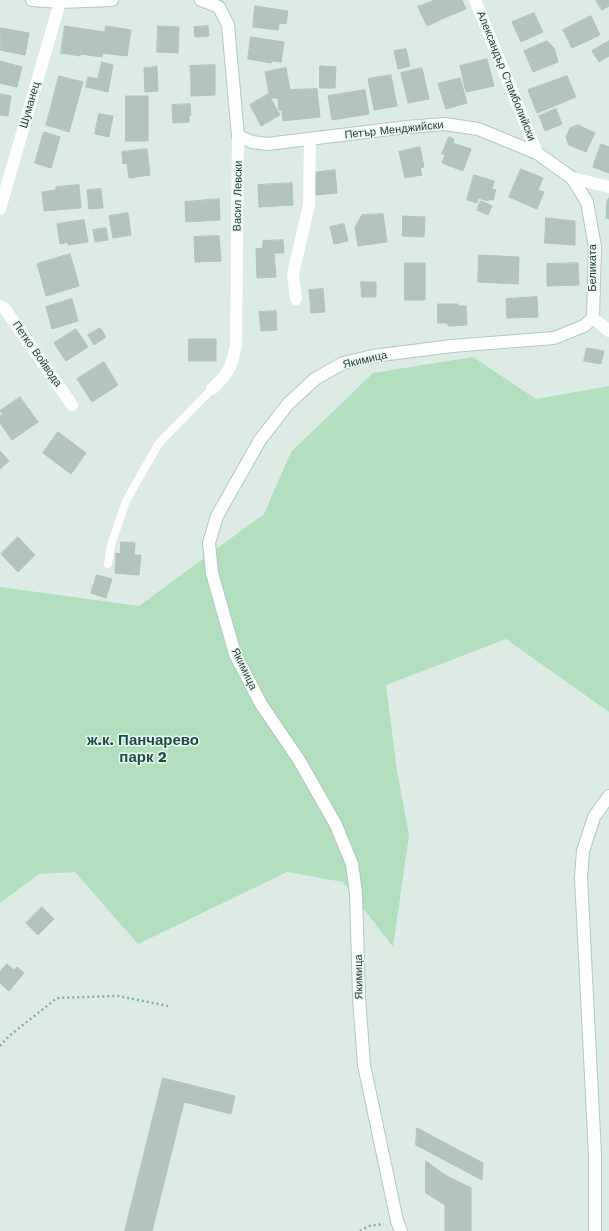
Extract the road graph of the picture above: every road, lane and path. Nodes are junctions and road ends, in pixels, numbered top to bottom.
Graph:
1 (32, 0) edge
2 (112, 0) edge
3 (201, 0) edge
4 (474, 0) edge
5 (60, 2) junction
6 (219, 2) edge
7 (238, 136) junction
8 (310, 139) junction
9 (537, 153) junction
10 (572, 178) junction
11 (609, 187) edge
12 (0, 209) edge
13 (296, 299) dead end
14 (0, 306) edge
15 (593, 318) junction
16 (609, 332) edge
17 (212, 388) joint
18 (72, 405) dead end
19 (108, 564) dead end
20 (609, 796) edge
21 (168, 1006) dead end
22 (0, 1046) edge
23 (399, 1226) edge
24 (360, 1231) edge
25 (595, 1231) edge

1 - 5 street
2 - 5 street
3 - 6 street
4 - 9 street, Александър Стамболийски
5 - 12 street, Шуманец
6 - 7 street, Васил Левски
7 - 8 street, Петър Менджийски
7 - 17 street, Васил Левски
8 - 9 street, Петър Менджийски
8 - 13 street
9 - 10 street, Петър Менджийски
10 - 11 street, Петър Менджийски
10 - 15 street, Беликата
14 - 18 street, Петко Войвода
15 - 16 street
15 - 23 street, Якимица
17 - 19 lane
20 - 25 street
21 - 22 path
23 - 24 path

